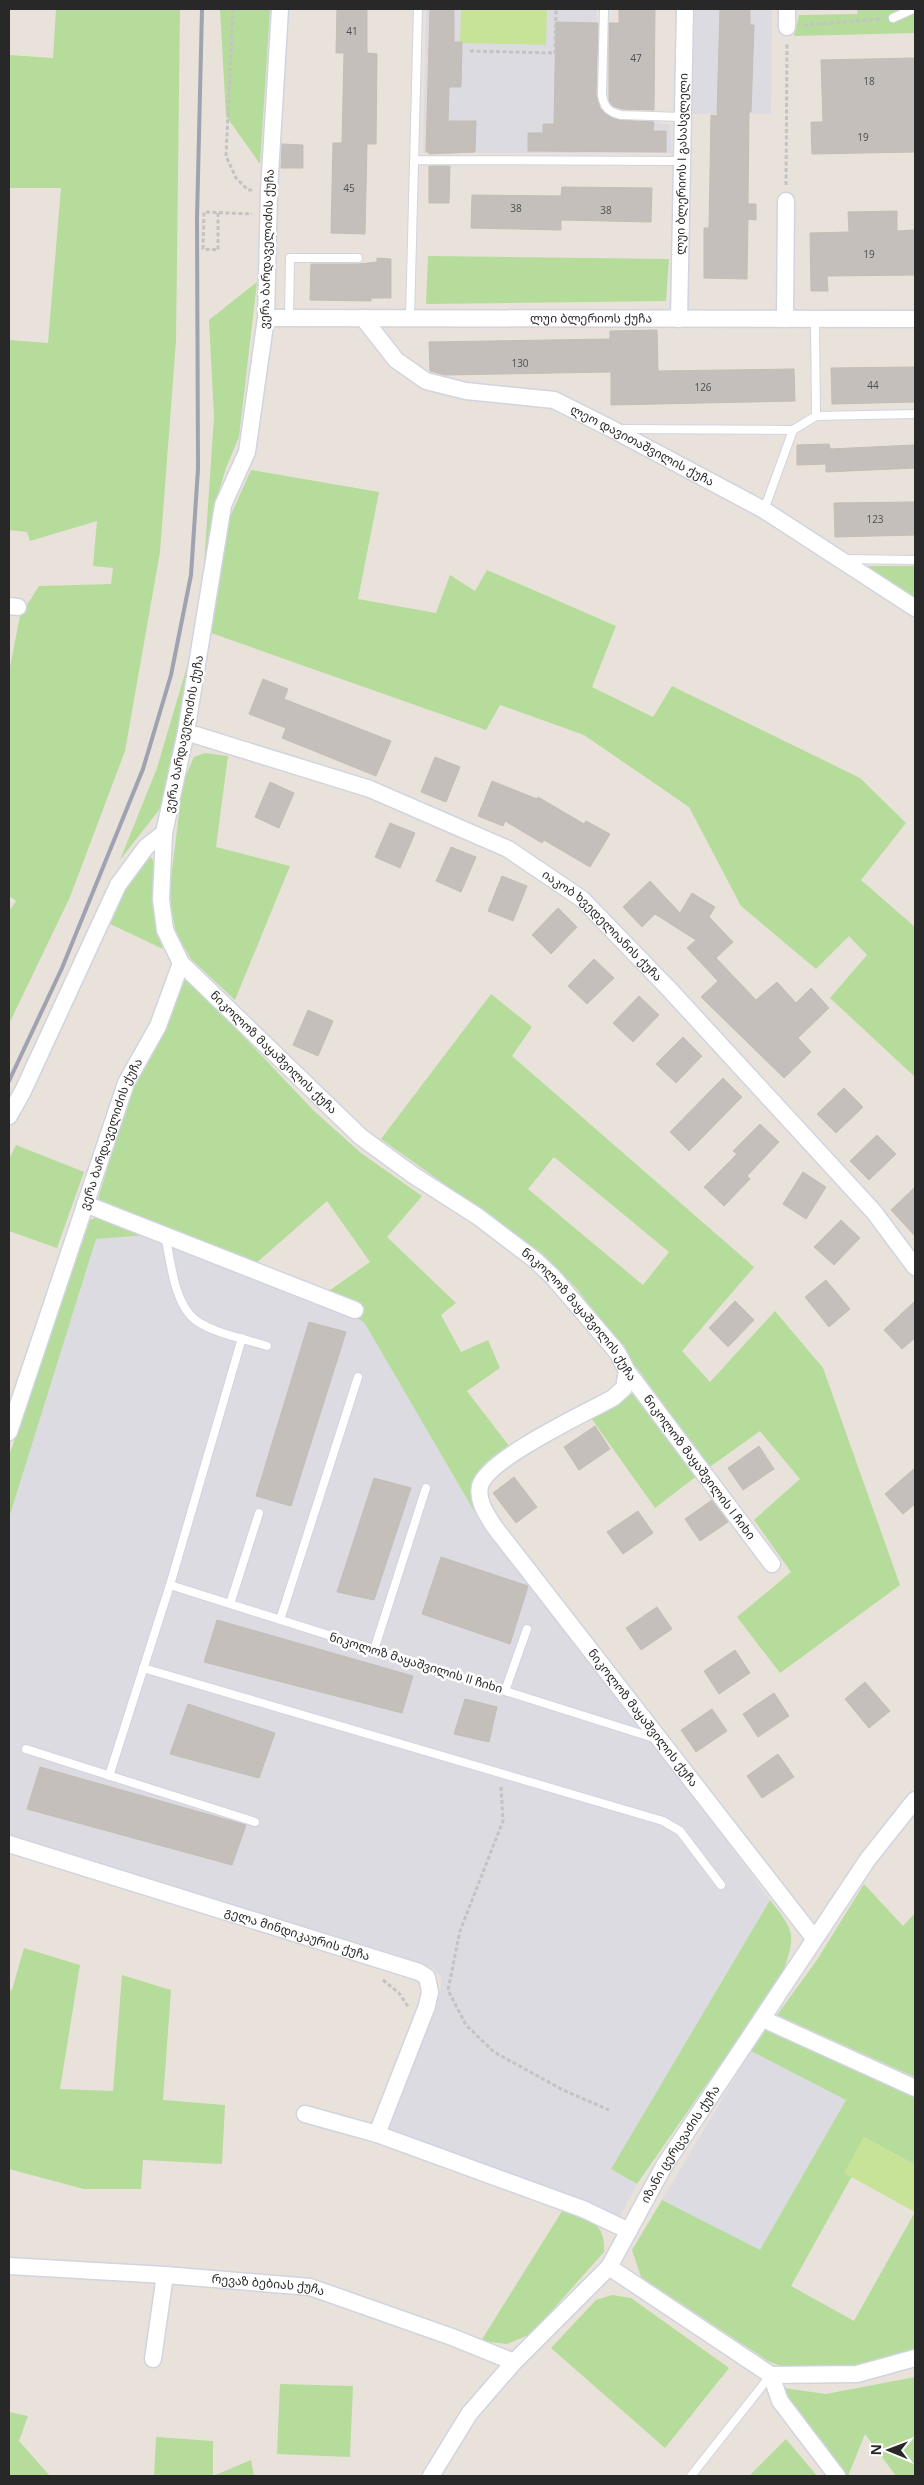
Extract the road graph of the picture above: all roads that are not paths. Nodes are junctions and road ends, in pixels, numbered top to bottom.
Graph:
1 (280, 9) edge
2 (418, 9) edge
3 (604, 9) edge
4 (685, 9) edge
5 (787, 9) edge
6 (913, 9) edge
7 (893, 18) road end
8 (788, 27) road end
9 (682, 117) junction
10 (414, 160) junction
11 (681, 161) junction
12 (786, 201) road end
13 (358, 258) dead end
14 (266, 318) junction
15 (289, 318) junction
16 (363, 318) junction
17 (410, 318) junction
18 (679, 319) junction
19 (786, 319) junction
20 (815, 319) junction
21 (915, 319) edge
22 (915, 414) edge
23 (816, 416) junction
24 (612, 428) junction
25 (794, 430) junction
26 (764, 510) junction
27 (842, 559) junction
28 (915, 560) edge
29 (915, 608) edge
30 (186, 732) junction
31 (164, 834) junction
32 (181, 963) junction
33 (9, 1116) edge
34 (85, 1204) junction
35 (165, 1236) junction
36 (915, 1267) edge
37 (355, 1310) dead end
38 (242, 1338) junction
39 (267, 1346) dead end
40 (627, 1371) junction
41 (358, 1378) dead end
42 (9, 1432) edge
43 (426, 1488) dead end
44 (259, 1513) dead end
45 (772, 1564) dead end
46 (170, 1585) junction
47 (230, 1604) junction
48 (280, 1620) junction
49 (527, 1630) dead end
50 (374, 1650) junction
51 (143, 1668) junction
52 (506, 1691) junction
53 (662, 1740) junction
54 (26, 1749) dead end
55 (109, 1776) junction
56 (915, 1800) edge
57 (255, 1822) dead end
58 (9, 1844) edge
59 (721, 1885) dead end
60 (814, 1938) junction
61 (763, 2019) junction
62 (915, 2088) edge
63 (305, 2114) dead end
64 (377, 2134) junction
65 (629, 2231) junction
66 (9, 2266) edge
67 (610, 2266) junction
68 (165, 2275) junction
69 (915, 2358) edge
70 (153, 2359) dead end
71 (514, 2362) junction
72 (771, 2375) junction
73 (431, 2476) edge
74 (691, 2476) edge
75 (837, 2476) edge

1 - 14 street, ვერა ბარდაველიძის ქუჩა
2 - 10 lane
3 - 9 lane
4 - 9 street, ლუი ბლერიოს I გასასვლელი
5 - 8 street
6 - 7 lane
9 - 11 street, ლუი ბლერიოს I გასასვლელი
10 - 11 lane
10 - 17 lane
11 - 18 street, ლუი ბლერიოს I გასასვლელი
12 - 19 street
13 - 15 lane
14 - 15 street, ლუი ბლერიოს ქუჩა
14 - 30 street, ვერა ბარდაველიძის ქუჩა
15 - 16 street, ლუი ბლერიოს ქუჩა
16 - 17 street, ლუი ბლერიოს ქუჩა
16 - 24 street, ლეო დავითაშვილის ქუჩა
17 - 18 street, ლუი ბლერიოს ქუჩა
18 - 19 street, ლუი ბლერიოს ქუჩა
19 - 20 street, ლუი ბლერიოს ქუჩა
20 - 21 street, ლუი ბლერიოს ქუჩა
20 - 23 lane
22 - 23 lane
23 - 25 lane
24 - 25 lane
24 - 26 street, ლეო დავითაშვილის ქუჩა
25 - 26 lane
26 - 27 street, ლეო დავითაშვილის ქუჩა
27 - 28 lane
27 - 29 street, ლეო დავითაშვილის ქუჩა
30 - 31 street, ვერა ბარდაველიძის ქუჩა
30 - 36 street, იაკობ ხვედელიანის ქუჩა
31 - 32 street, ვერა ბარდაველიძის ქუჩა
31 - 33 street
32 - 34 street, ვერა ბარდაველიძის ქუჩა
32 - 40 street, ნიკოლოზ მაყაშვილის ქუჩა
34 - 35 street
34 - 42 street, ვერა ბარდაველიძის ქუჩა
35 - 37 street
35 - 38 lane
38 - 39 lane
38 - 46 lane
40 - 45 street, ნიკოლოზ მაყაშვილის I ჩიხი
40 - 53 street, ნიკოლოზ მაყაშვილის ქუჩა
41 - 48 lane
43 - 50 lane
44 - 47 lane
46 - 47 lane, ნიკოლოზ მაყაშვილის II ჩიხი
46 - 51 lane
47 - 48 lane, ნიკოლოზ მაყაშვილის II ჩიხი
48 - 50 lane, ნიკოლოზ მაყაშვილის II ჩიხი
49 - 52 lane
50 - 52 lane, ნიკოლოზ მაყაშვილის II ჩიხი
51 - 55 lane
51 - 59 lane
52 - 53 lane, ნიკოლოზ მაყაშვილის II ჩიხი
53 - 60 street, ნიკოლოზ მაყაშვილის ქუჩა
54 - 55 lane
55 - 57 lane
56 - 60 street, იზანი ცერცვაძის ქუჩა
58 - 64 street, გელა მინდიკაურის ქუჩა
60 - 61 street, იზანი ცერცვაძის ქუჩა
61 - 62 street
61 - 65 street, იზანი ცერცვაძის ქუჩა
63 - 64 street
64 - 65 street
65 - 67 street, იზანი ცერცვაძის ქუჩა
66 - 68 street, რევაზ ბებიას ქუჩა
67 - 71 street, იზანი ცერცვაძის ქუჩა
67 - 72 street
68 - 70 street
68 - 71 street, რევაზ ბებიას ქუჩა
69 - 72 street
71 - 73 street, იზანი ცერცვაძის ქუჩა
72 - 74 lane
72 - 75 street

